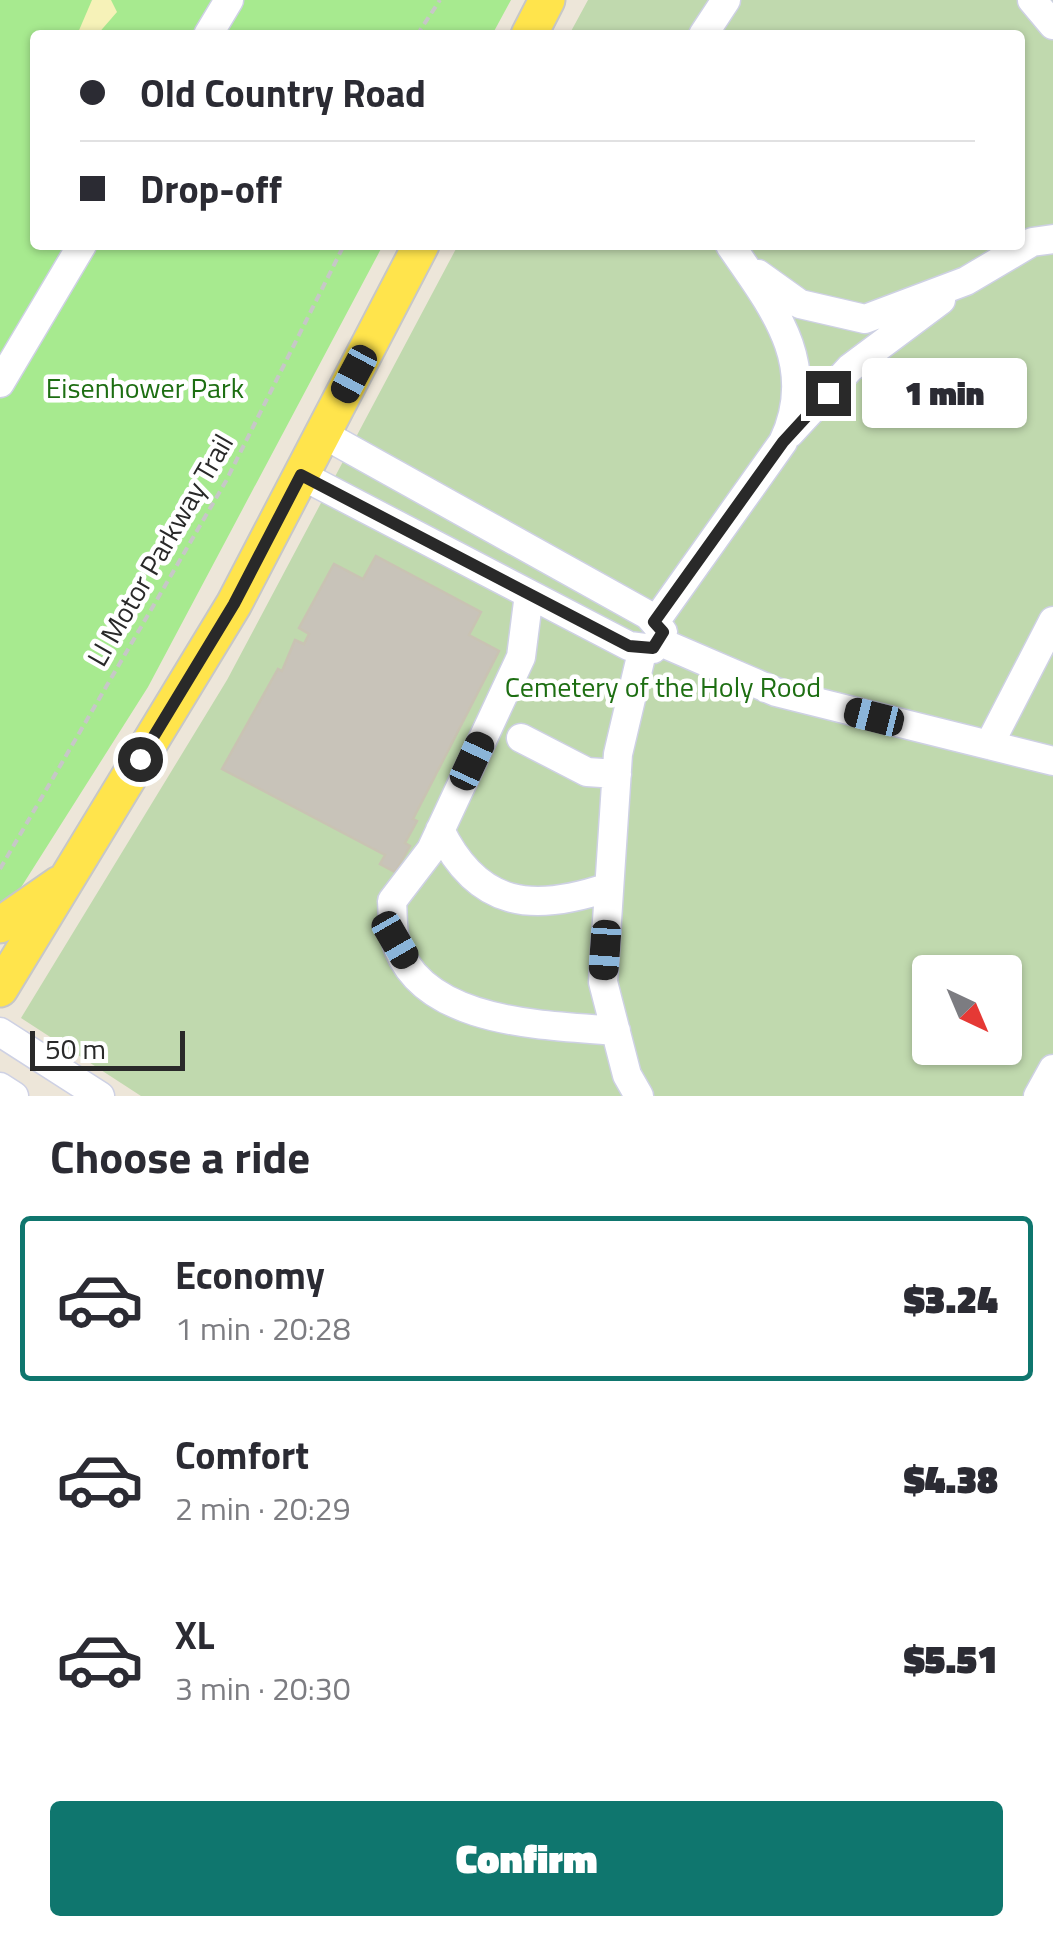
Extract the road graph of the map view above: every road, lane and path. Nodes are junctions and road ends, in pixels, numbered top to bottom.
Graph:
1 (229, 0) edge
2 (440, 0) edge
3 (547, 0) edge
4 (726, 0) edge
5 (1032, 0) edge
6 (1053, 25) edge
7 (211, 30) edge
8 (420, 30) edge
9 (532, 30) edge
10 (706, 30) edge
11 (1053, 239) edge
12 (1025, 246) edge
13 (79, 250) edge
14 (342, 250) edge
15 (418, 250) edge
16 (1018, 250) edge
17 (736, 254) edge
18 (966, 281) junction
19 (0, 383) edge
20 (323, 434) junction
21 (783, 442) junction
22 (301, 475) junction
23 (509, 537) junction
24 (520, 590) junction
25 (1053, 621) edge
26 (652, 637) junction
27 (521, 738) dead end
28 (989, 746) junction
29 (1053, 761) edge
30 (617, 774) junction
31 (440, 830) junction
32 (0, 869) edge
33 (68, 877) junction
34 (610, 887) junction
35 (0, 925) edge
36 (0, 990) edge
37 (616, 1031) junction
38 (0, 1032) edge
39 (1053, 1070) edge
40 (62, 1086) edge
41 (0, 1087) edge
42 (14, 1096) edge
43 (100, 1096) edge
44 (639, 1096) edge
45 (1038, 1096) edge

1 - 7 street
2 - 8 path
3 - 9 main road
4 - 10 street
5 - 6 street
11 - 12 street
13 - 19 street
14 - 32 path, LI Motor Parkway Trail
15 - 20 main road
16 - 18 street
17 - 18 street
17 - 21 street
18 - 21 street
20 - 22 main road
20 - 23 street
21 - 26 street
22 - 24 street
22 - 33 main road
23 - 24 street
23 - 26 street
24 - 26 street
24 - 31 street
25 - 28 street
26 - 28 street
26 - 30 street
27 - 30 street
28 - 29 street
30 - 34 street
31 - 34 street
31 - 37 street
33 - 35 main road
33 - 36 main road
34 - 37 street
37 - 44 street
38 - 40 street
39 - 45 street
40 - 43 street
41 - 42 street

